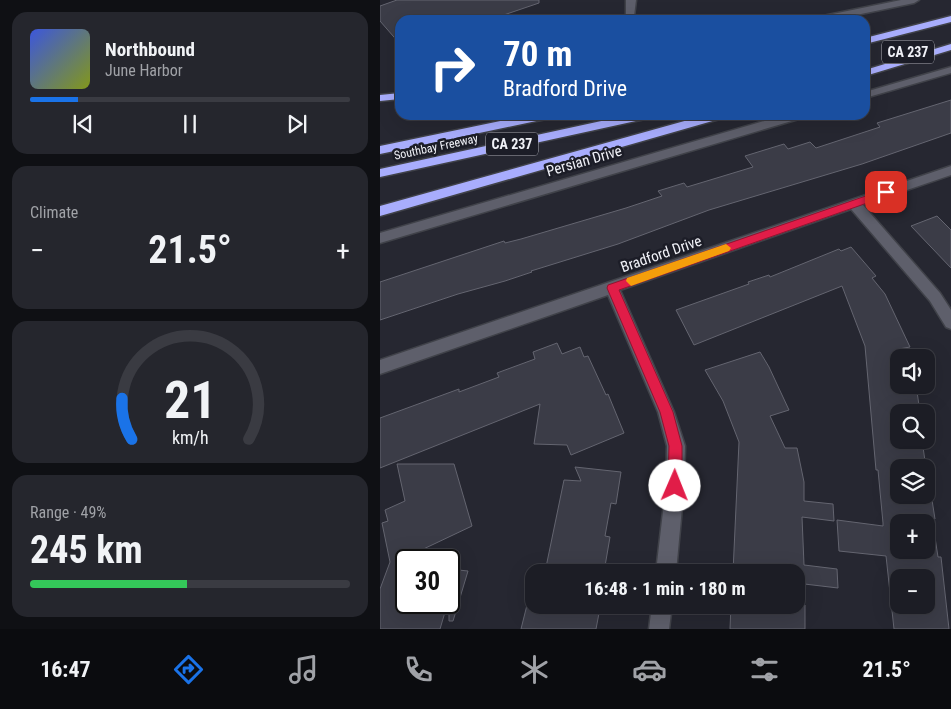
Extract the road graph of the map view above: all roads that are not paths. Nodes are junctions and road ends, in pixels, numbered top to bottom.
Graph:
1 (631, 0) edge
2 (914, 0) edge
3 (629, 15) edge
4 (842, 15) edge
5 (951, 19) edge
6 (918, 28) junction
7 (870, 30) edge
8 (870, 40) edge
9 (951, 42) edge
10 (951, 47) edge
11 (870, 62) edge
12 (951, 70) edge
13 (870, 72) edge
14 (870, 94) edge
15 (395, 96) edge
16 (380, 98) edge
17 (522, 120) edge
18 (622, 120) edge
19 (701, 120) edge
20 (781, 120) edge
21 (380, 150) edge
22 (951, 170) edge
23 (380, 173) edge
24 (854, 204) junction
25 (380, 211) edge
26 (380, 238) edge
27 (612, 288) junction
28 (951, 323) edge
29 (380, 367) edge
30 (667, 564) edge
31 (661, 614) edge
32 (659, 629) edge

1 - 3 street
2 - 4 street
5 - 6 highway, CA 237
6 - 7 highway
6 - 8 highway, CA 237
9 - 11 highway, CA 237
10 - 13 highway
12 - 14 street
15 - 16 highway
17 - 21 highway, Southbay Freeway / CA 237
18 - 23 highway, Southbay Freeway / CA 237
19 - 25 highway
20 - 26 street, Persian Drive
22 - 24 street, Bradford Drive
24 - 27 street, Bradford Drive
24 - 28 street
27 - 29 street, Bradford Drive
27 - 30 street
31 - 32 street

